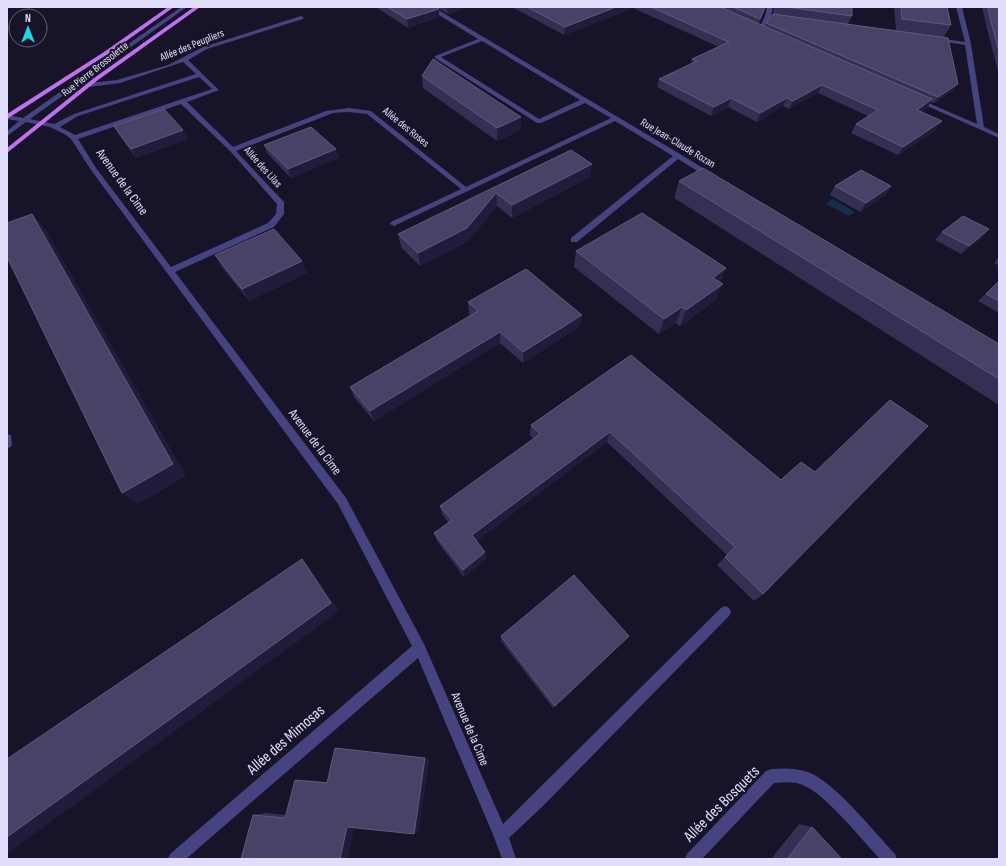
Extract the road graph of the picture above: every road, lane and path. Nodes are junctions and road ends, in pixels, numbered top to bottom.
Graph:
1 (171, 7) edge
2 (184, 7) edge
3 (197, 7) edge
4 (429, 7) edge
5 (770, 7) edge
6 (959, 7) edge
7 (301, 18) dead end
8 (752, 28) edge
9 (759, 31) junction
10 (767, 34) edge
11 (482, 39) junction
12 (932, 39) edge
13 (968, 44) junction
14 (184, 60) junction
15 (200, 75) junction
16 (89, 85) junction
17 (908, 96) edge
18 (585, 100) junction
19 (183, 102) junction
20 (7, 117) edge
21 (616, 118) junction
22 (24, 120) junction
23 (41, 123) junction
24 (54, 127) junction
25 (981, 128) junction
26 (7, 134) edge
27 (999, 136) edge
28 (74, 138) junction
29 (232, 150) junction
30 (7, 151) edge
31 (678, 155) junction
32 (719, 180) edge
33 (466, 190) junction
34 (394, 224) dead end
35 (574, 240) dead end
36 (169, 271) junction
37 (7, 438) edge
38 (7, 444) edge
39 (725, 612) dead end
40 (420, 648) junction
41 (501, 836) junction
42 (175, 859) edge
43 (509, 859) edge
44 (692, 859) edge
45 (890, 859) edge

1 - 20 main road, Rue Pierre Brossolette
2 - 22 street
3 - 16 main road, Rue Pierre Brossolette
4 - 11 street, Rue Jean-Claude Rozan
5 - 9 street
6 - 13 street
7 - 14 street, Allée des Peupliers
8 - 9 street
9 - 10 street
11 - 18 street, Rue Jean-Claude Rozan
11 - 18 street
12 - 13 street
13 - 25 street
14 - 15 street
14 - 16 street, Allée des Peupliers
15 - 19 street
15 - 24 street
16 - 23 main road, Rue Pierre Brossolette
17 - 25 street
18 - 21 street, Rue Jean-Claude Rozan
19 - 28 street
19 - 29 street, Allée des Lilas
20 - 22 street, Avenue de la Cime
21 - 31 street, Rue Jean-Claude Rozan
21 - 33 street
22 - 23 street, Avenue de la Cime
22 - 26 street
23 - 24 street, Avenue de la Cime
23 - 30 main road, Rue Pierre Brossolette
24 - 28 street, Avenue de la Cime
25 - 27 street
28 - 36 street, Avenue de la Cime
29 - 33 street, Allée des Roses
29 - 36 street, Allée des Lilas
31 - 32 street, Rue Jean-Claude Rozan
31 - 35 street
33 - 34 street
36 - 40 street, Avenue de la Cime
37 - 38 street
39 - 41 street
40 - 41 street, Avenue de la Cime
40 - 42 street, Allée des Mimosas
41 - 43 street, Avenue de la Cime
44 - 45 street, Allée des Bosquets

